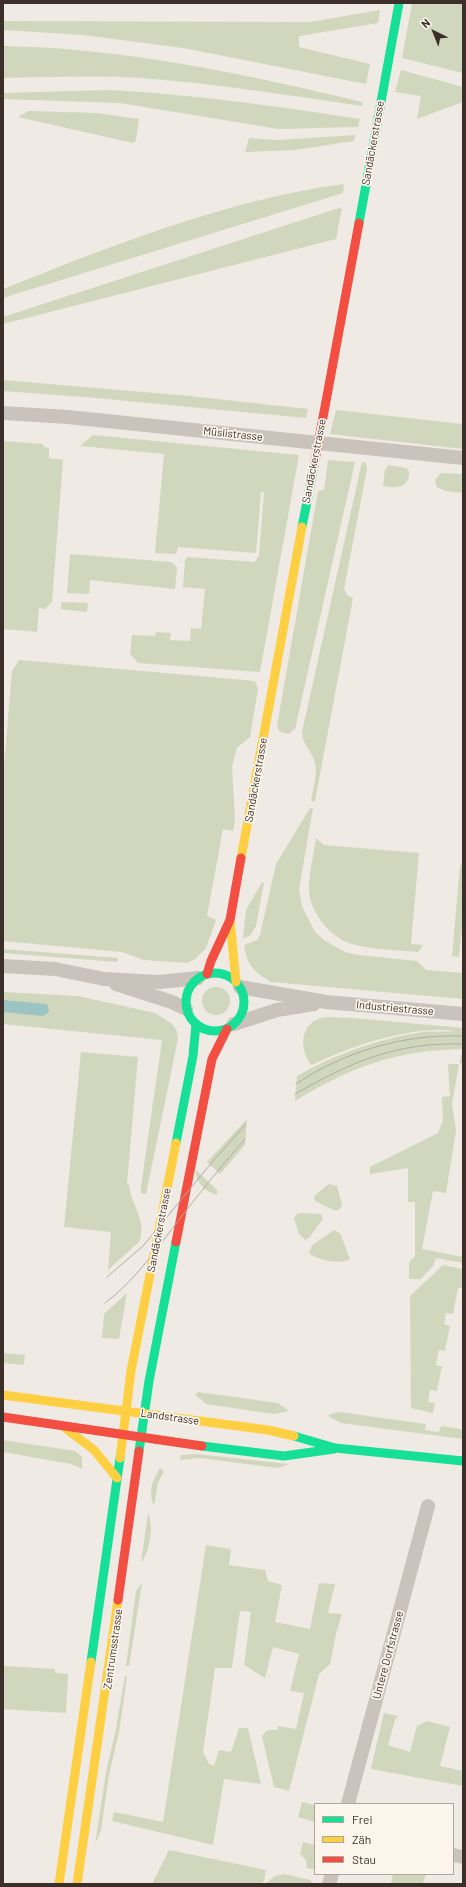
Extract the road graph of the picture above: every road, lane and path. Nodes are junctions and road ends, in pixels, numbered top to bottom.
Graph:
1 (399, 3) edge
2 (3, 413) edge
3 (463, 458) edge
4 (230, 920) junction
5 (3, 966) edge
6 (202, 976) junction
7 (104, 979) junction
8 (238, 984) junction
9 (326, 1002) junction
10 (186, 1009) junction
11 (463, 1014) edge
12 (196, 1024) junction
13 (231, 1026) junction
14 (167, 1190) junction
15 (181, 1217) junction
16 (3, 1395) edge
17 (126, 1410) junction
18 (145, 1413) junction
19 (3, 1417) edge
20 (64, 1427) junction
21 (123, 1435) junction
22 (141, 1438) junction
23 (335, 1448) junction
24 (463, 1460) edge
25 (117, 1478) junction
26 (428, 1506) dead end
27 (348, 1803) edge
28 (59, 1884) edge
29 (77, 1884) edge

1 - 4 street, Sandäckerstrasse, bridge
2 - 3 street, Müslistrasse
4 - 6 street, Sandäckerstrasse
4 - 8 street, Sandäckerstrasse
5 - 7 street
6 - 7 street
6 - 8 street
6 - 10 street
7 - 10 street
8 - 9 street, Industriestrasse
8 - 13 street
9 - 11 street, Industriestrasse
9 - 13 street, Industriestrasse
10 - 12 street
12 - 13 street
12 - 14 street, Sandäckerstrasse
13 - 15 street, Sandäckerstrasse
14 - 15 street
14 - 17 street, Sandäckerstrasse
15 - 18 street, Sandäckerstrasse
16 - 17 street, Landstrasse
17 - 18 street, Landstrasse
17 - 21 street, Sandäckerstrasse
18 - 22 street, Zentrumsstrasse
18 - 23 street, Landstrasse
19 - 20 street, Landstrasse
20 - 21 street, Landstrasse
20 - 25 street
21 - 22 street, Landstrasse
21 - 25 street, Zentrumsstrasse
22 - 23 street, Landstrasse
22 - 29 street, Zentrumsstrasse
23 - 24 street, Landstrasse
25 - 28 street, Zentrumsstrasse
26 - 27 street, Untere Dorfstrasse

